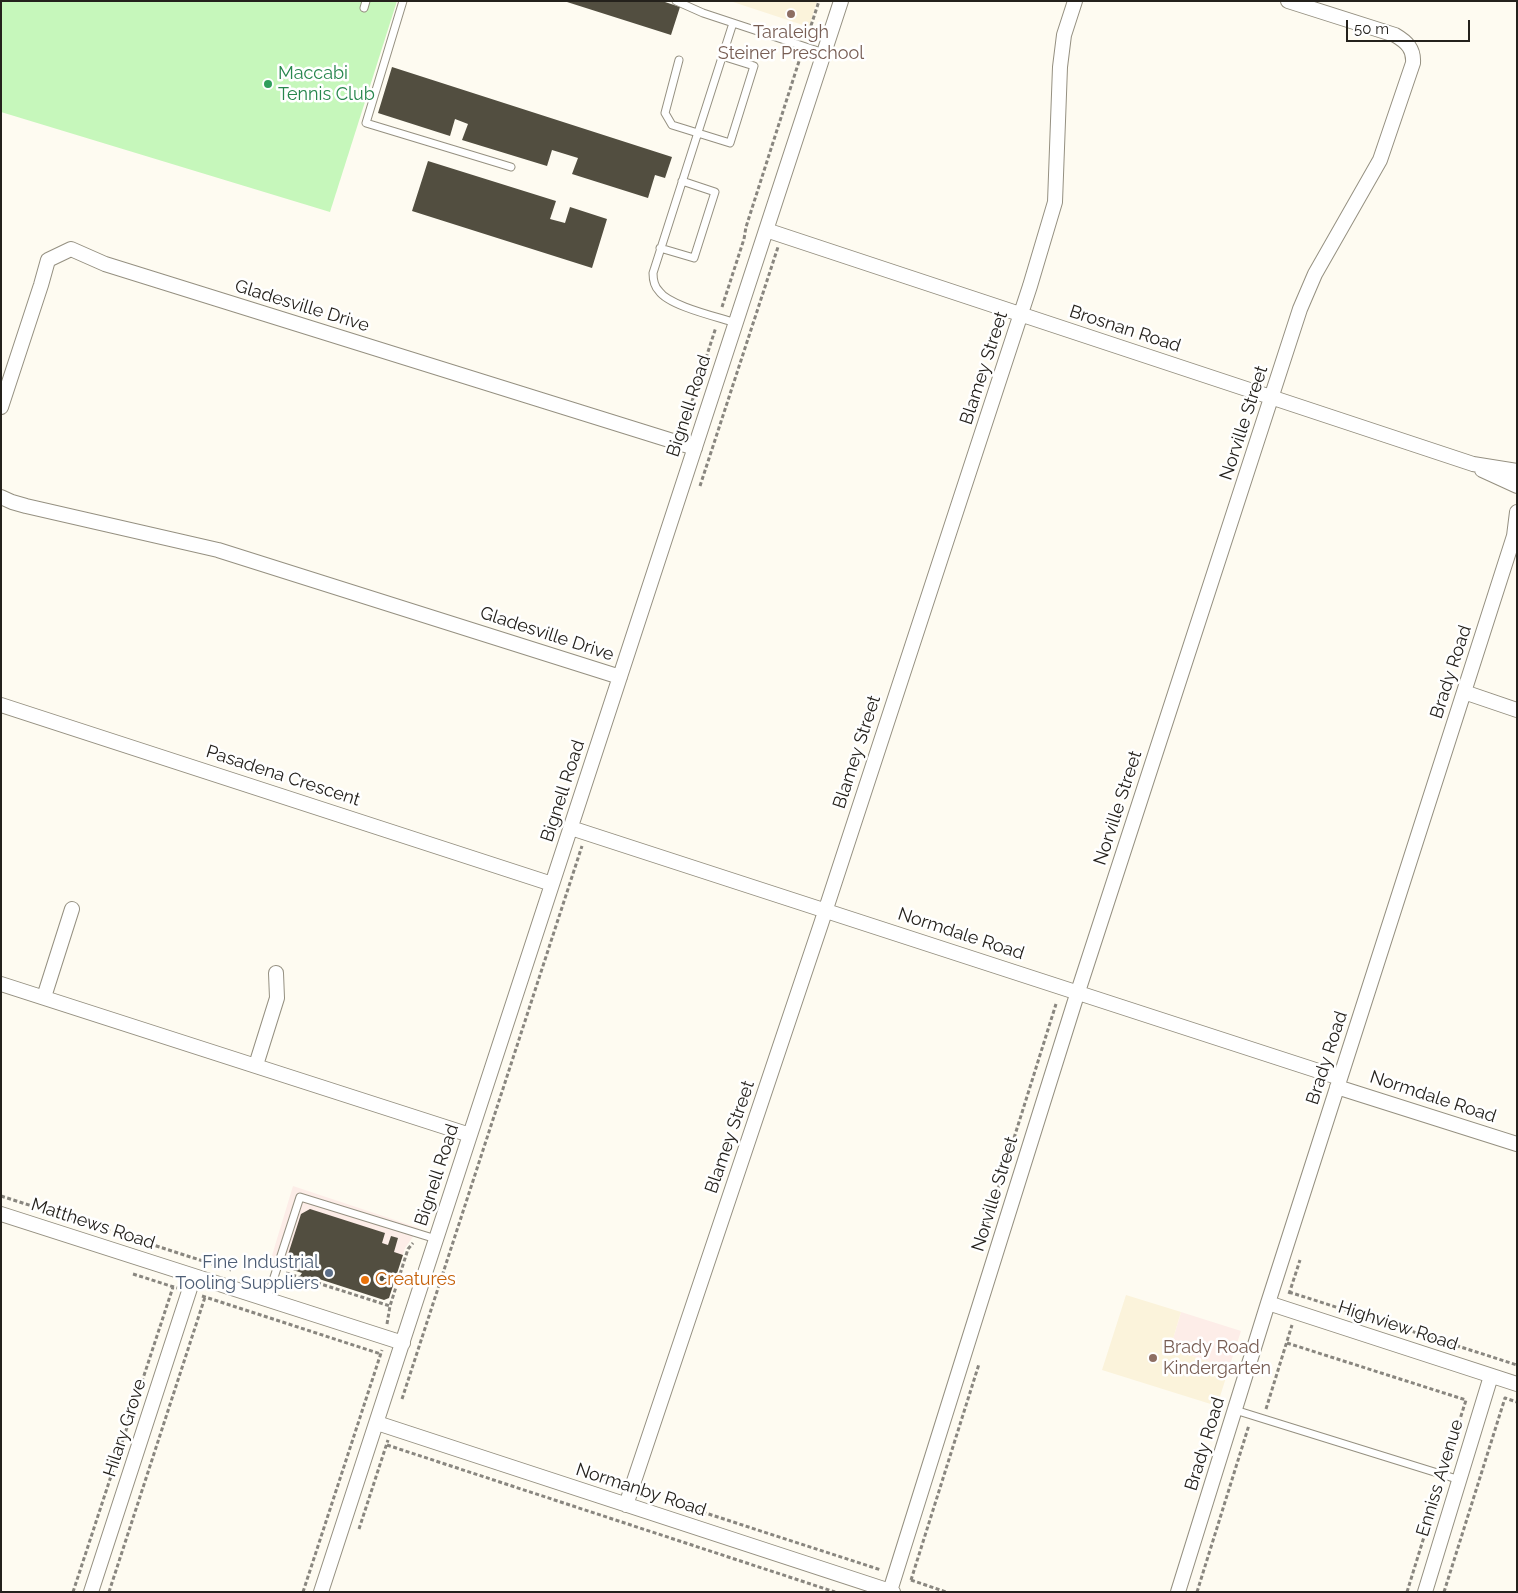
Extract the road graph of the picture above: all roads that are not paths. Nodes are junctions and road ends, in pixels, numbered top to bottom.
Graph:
1 (403, 1) edge
2 (676, 1) edge
3 (841, 1) edge
4 (1075, 1) edge
5 (1288, 1) edge
6 (733, 23) junction
7 (824, 53) junction
8 (722, 56) junction
9 (679, 60) dead end
10 (697, 132) junction
11 (511, 167) dead end
12 (682, 181) junction
13 (766, 230) junction
14 (660, 248) junction
15 (1021, 314) junction
16 (736, 323) junction
17 (1272, 398) junction
18 (1, 407) edge
19 (695, 448) junction
20 (1473, 464) junction
21 (1517, 471) edge
22 (1517, 486) edge
23 (1, 496) edge
24 (1517, 512) edge
25 (1515, 534) edge
26 (620, 677) junction
27 (1464, 692) junction
28 (1, 705) edge
29 (1517, 710) edge
30 (571, 828) junction
31 (552, 884) junction
32 (72, 909) dead end
33 (825, 910) junction
34 (276, 972) dead end
35 (1, 984) edge
36 (1078, 992) junction
37 (44, 997) junction
38 (256, 1066) junction
39 (1339, 1082) junction
40 (470, 1134) junction
41 (1517, 1144) edge
42 (1, 1214) edge
43 (436, 1239) junction
44 (194, 1276) junction
45 (267, 1299) junction
46 (1268, 1303) junction
47 (403, 1343) junction
48 (1492, 1376) junction
49 (1517, 1384) edge
50 (1235, 1410) junction
51 (377, 1423) junction
52 (1460, 1480) junction
53 (626, 1505) junction
54 (892, 1591) edge
55 (91, 1592) edge
56 (322, 1592) edge
57 (1178, 1592) edge
58 (1425, 1592) edge

1 - 11 lane
2 - 6 lane
3 - 7 street, Bignell Road
4 - 15 street, Blamey Street
5 - 17 street, Norville Street
6 - 7 lane
6 - 8 lane
7 - 13 street, Bignell Road
8 - 10 lane
8 - 10 lane
9 - 10 lane
10 - 12 lane
12 - 14 lane
12 - 14 lane
13 - 15 street, Brosnan Road
13 - 16 street, Bignell Road
14 - 16 lane
15 - 17 street, Brosnan Road
15 - 33 street, Blamey Street
16 - 19 street, Bignell Road
17 - 20 street, Brosnan Road
17 - 36 street, Norville Street
18 - 19 street, Gladesville Drive
19 - 26 street, Bignell Road
20 - 21 street, Brosnan Road
20 - 22 street, Brosnan Road
23 - 26 street, Gladesville Drive
24 - 25 street, Brady Road
25 - 27 street, Brady Road
26 - 30 street, Bignell Road
27 - 29 street
27 - 39 street, Brady Road
28 - 31 street, Pasadena Crescent
30 - 31 street, Bignell Road
30 - 33 street, Normdale Road
31 - 40 street, Bignell Road
32 - 37 street
33 - 36 street, Normdale Road
33 - 53 street, Blamey Street
34 - 38 street
35 - 37 street
36 - 39 street, Normdale Road
36 - 54 street, Norville Street
37 - 38 street
38 - 40 street
39 - 41 street, Normdale Road
39 - 46 street, Brady Road
40 - 43 street, Bignell Road
42 - 44 street, Matthews Road
43 - 45 lane
43 - 47 street, Bignell Road
44 - 45 street, Matthews Road
44 - 55 street, Hilary Grove
45 - 47 street, Matthews Road
46 - 48 street, Highview Road
46 - 50 street, Brady Road
47 - 51 street, Bignell Road
48 - 49 street, Highview Road
48 - 52 street, Enniss Avenue
50 - 52 lane
50 - 57 street, Brady Road
51 - 53 street, Normanby Road
51 - 56 street, Bignell Road
52 - 58 street, Enniss Avenue
53 - 54 street, Normanby Road

